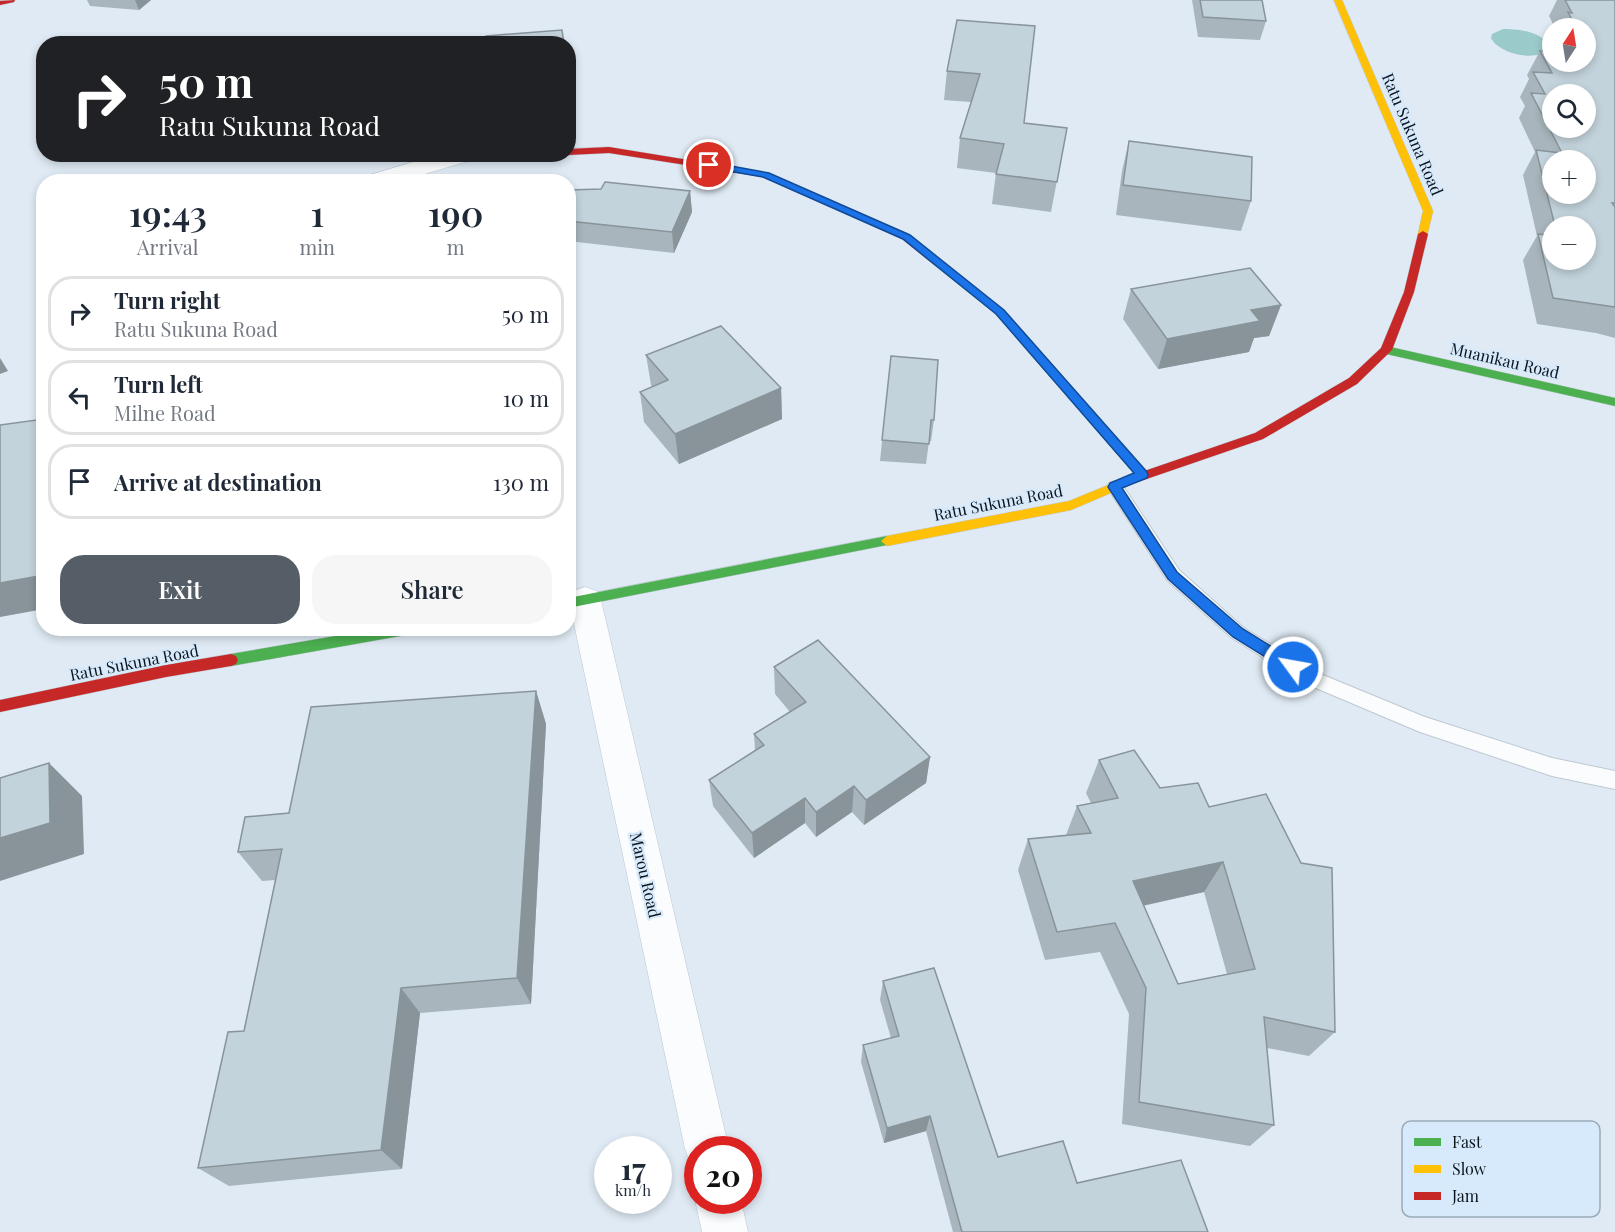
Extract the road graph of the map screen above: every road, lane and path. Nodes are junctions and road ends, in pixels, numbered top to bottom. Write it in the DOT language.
graph roads {
  1 [pos="10,0"];
  2 [pos="1338,0"];
  3 [pos="0,3"];
  4 [pos="576,152"];
  5 [pos="440,162"];
  6 [pos="399,174"];
  7 [pos="1386,350"];
  8 [pos="1615,402"];
  9 [pos="1142,475"];
  10 [pos="1115,487"];
  11 [pos="577,601"];
  12 [pos="370,636"];
  13 [pos="0,706"];
  14 [pos="1615,780"];
  15 [pos="704,1136"];
  16 [pos="721,1214"];
  17 [pos="725,1232"];
  1 -- 3 [label="main road"];
  2 -- 7 [label="main road, Ratu Sukuna Road"];
  4 -- 9 [label="main road"];
  5 -- 6 [label="street"];
  7 -- 8 [label="main road, Muanikau Road"];
  7 -- 9 [label="main road, Ratu Sukuna Road"];
  9 -- 10 [label="main road, Ratu Sukuna Road"];
  10 -- 11 [label="main road, Ratu Sukuna Road"];
  10 -- 14 [label="lane"];
  11 -- 15 [label="street, Marou Road"];
  12 -- 13 [label="main road, Ratu Sukuna Road"];
  16 -- 17 [label="street"];
}
